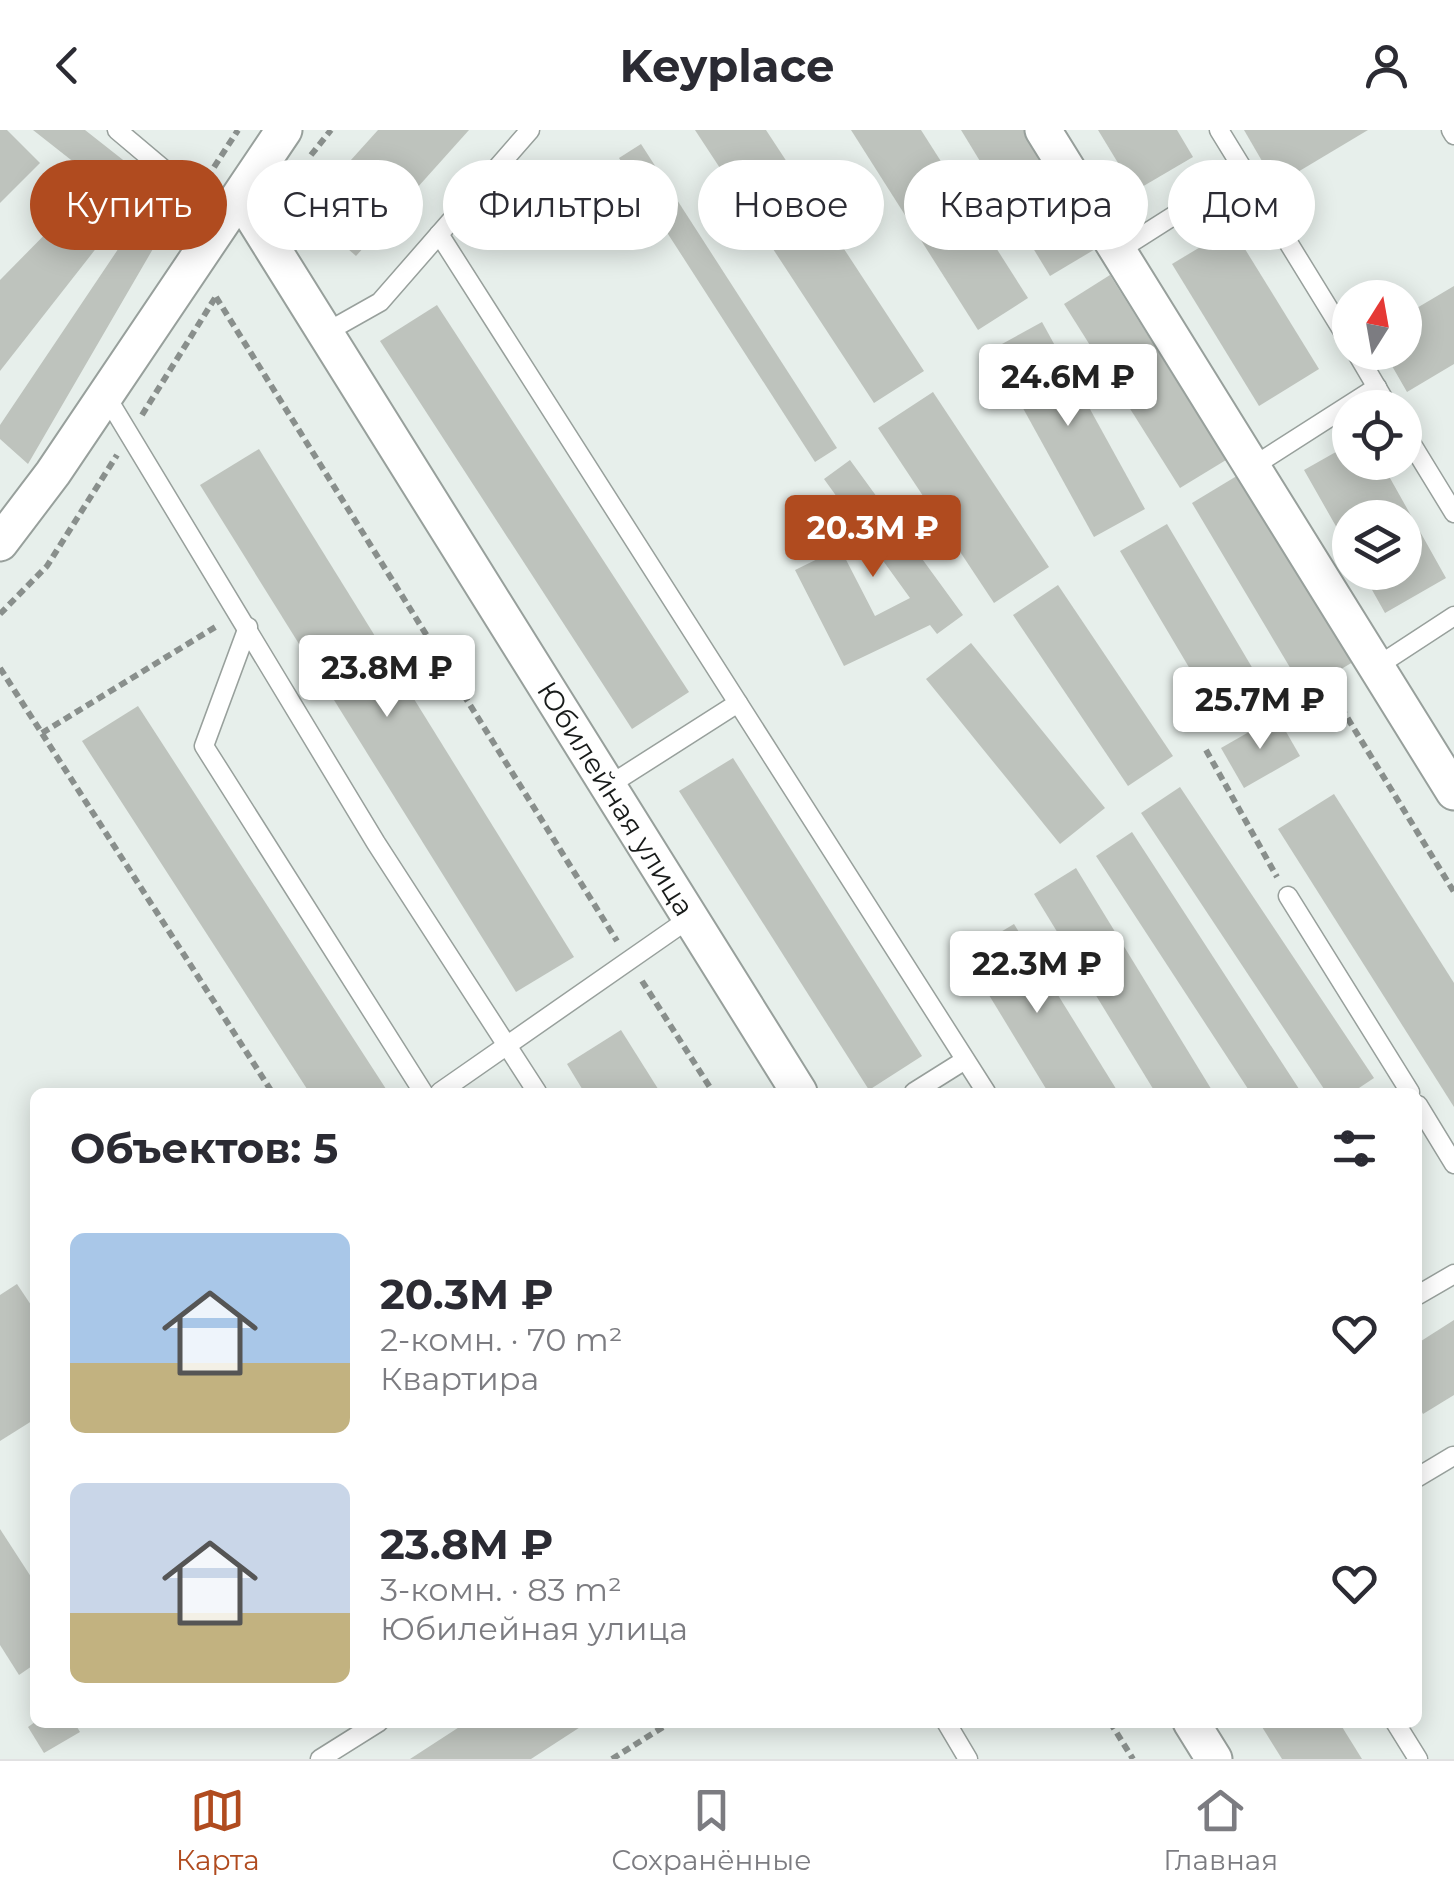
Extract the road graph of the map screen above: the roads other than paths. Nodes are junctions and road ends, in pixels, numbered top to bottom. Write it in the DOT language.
graph roads {
  1 [pos="116,130"];
  2 [pos="284,130"];
  3 [pos="530,130"];
  4 [pos="1043,130"];
  5 [pos="1219,130"];
  6 [pos="1237,160"];
  7 [pos="233,210"];
  8 [pos="1168,219"];
  9 [pos="439,234"];
  10 [pos="1293,250"];
  11 [pos="1118,251"];
  12 [pos="1332,314"];
  13 [pos="326,334"];
  14 [pos="1366,370"];
  15 [pos="1376,387"];
  16 [pos="1378,390"];
  17 [pos="106,396"];
  18 [pos="1422,461"];
  19 [pos="1252,466"];
  20 [pos="1454,513"];
  21 [pos="0,542"];
  22 [pos="1454,616"];
  23 [pos="244,620"];
  24 [pos="1376,667"];
  25 [pos="738,704"];
  26 [pos="608,786"];
  27 [pos="1454,792"];
  28 [pos="1288,896"];
  29 [pos="690,918"];
  30 [pos="507,1046"];
  31 [pos="965,1060"];
  32 [pos="419,1088"];
  33 [pos="446,1088"];
  34 [pos="534,1088"];
  35 [pos="796,1088"];
  36 [pos="920,1088"];
  37 [pos="983,1088"];
  38 [pos="1408,1088"];
  39 [pos="1422,1112"];
  40 [pos="1454,1164"];
  41 [pos="1454,1274"];
  42 [pos="1422,1294"];
  43 [pos="1453,1456"];
  44 [pos="1422,1475"];
  45 [pos="369,1728"];
  46 [pos="950,1728"];
  47 [pos="1195,1728"];
  48 [pos="1399,1728"];
  49 [pos="320,1759"];
  50 [pos="968,1759"];
  51 [pos="1214,1759"];
  52 [pos="1418,1759"];
  1 -- 7 [label="lane"];
  2 -- 7 [label="street"];
  3 -- 9 [label="lane"];
  4 -- 11 [label="street"];
  5 -- 6 [label="lane"];
  7 -- 13 [label="street, Юбилейная улица"];
  7 -- 17 [label="street"];
  8 -- 11 [label="lane"];
  9 -- 13 [label="lane"];
  9 -- 25 [label="lane"];
  10 -- 12 [label="lane"];
  11 -- 19 [label="street"];
  13 -- 26 [label="street, Юбилейная улица"];
  14 -- 15 [label="lane"];
  15 -- 16 [label="lane"];
  15 -- 19 [label="lane"];
  17 -- 21 [label="street"];
  17 -- 23 [label="lane"];
  18 -- 20 [label="lane"];
  19 -- 24 [label="street"];
  22 -- 24 [label="lane"];
  23 -- 30 [label="lane"];
  23 -- 32 [label="lane"];
  24 -- 27 [label="street"];
  25 -- 26 [label="lane"];
  25 -- 31 [label="lane"];
  26 -- 29 [label="street, Юбилейная улица"];
  28 -- 38 [label="lane"];
  29 -- 30 [label="lane"];
  29 -- 35 [label="street, Юбилейная улица"];
  30 -- 33 [label="lane"];
  30 -- 34 [label="lane"];
  31 -- 36 [label="lane"];
  31 -- 37 [label="lane"];
  39 -- 40 [label="lane"];
  41 -- 42 [label="lane"];
  43 -- 44 [label="lane"];
  45 -- 49 [label="lane"];
  46 -- 50 [label="lane"];
  47 -- 51 [label="street"];
  48 -- 52 [label="lane"];
}
